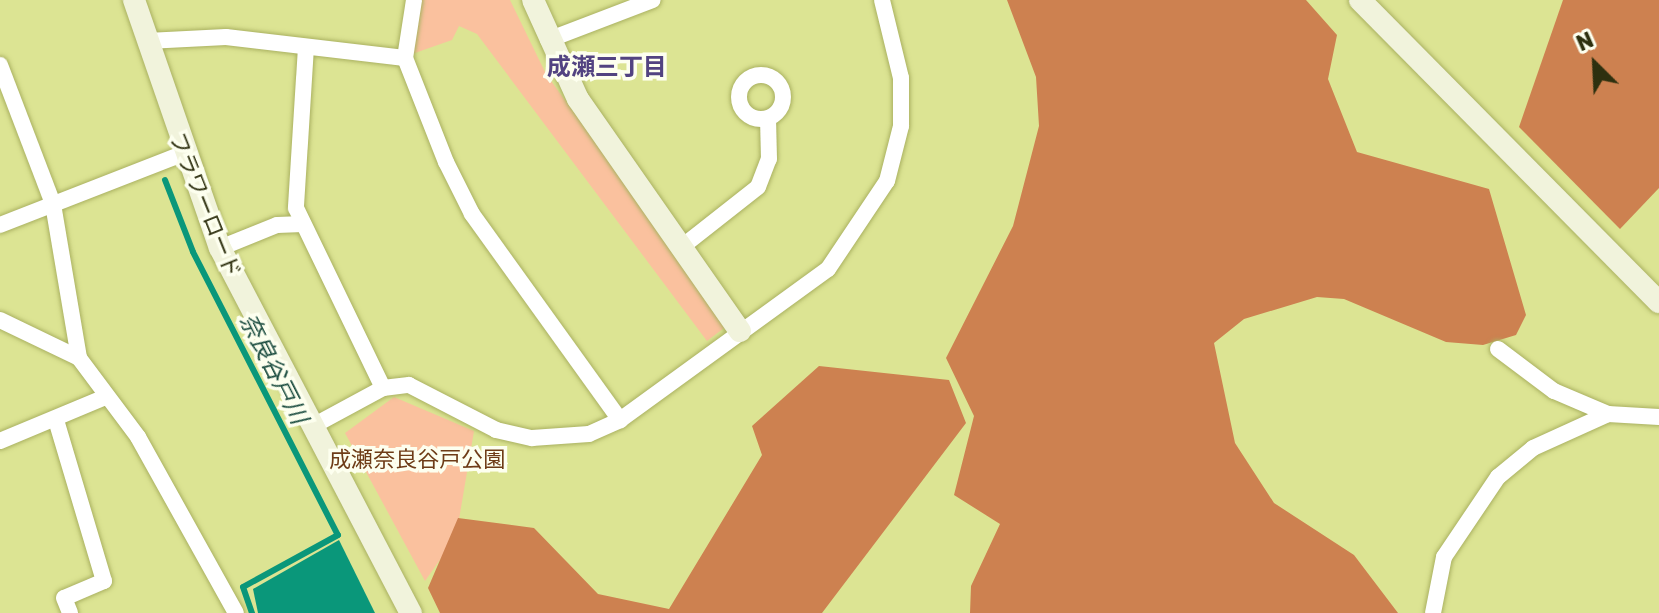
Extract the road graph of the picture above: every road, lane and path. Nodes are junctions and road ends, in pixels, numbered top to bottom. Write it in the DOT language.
graph roads {
  1 [pos="134,0"];
  2 [pos="414,0"];
  3 [pos="533,0"];
  4 [pos="653,0"];
  5 [pos="882,0"];
  6 [pos="1360,0"];
  7 [pos="548,40"];
  8 [pos="147,41"];
  9 [pos="306,47"];
  10 [pos="405,58"];
  11 [pos="0,65"];
  12 [pos="7,106"];
  13 [pos="768,119"];
  14 [pos="182,154"];
  15 [pos="53,204"];
  16 [pos="303,224"];
  17 [pos="0,225"];
  18 [pos="683,246"];
  19 [pos="220,248"];
  20 [pos="1659,302"];
  21 [pos="0,320"];
  22 [pos="740,331"];
  23 [pos="1498,349"];
  24 [pos="79,358"];
  25 [pos="383,388"];
  26 [pos="103,398"];
  27 [pos="1608,414"];
  28 [pos="1659,417"];
  29 [pos="56,420"];
  30 [pos="620,420"];
  31 [pos="311,427"];
  32 [pos="0,441"];
  33 [pos="70,613"];
  34 [pos="236,613"];
  35 [pos="411,613"];
  36 [pos="1433,613"];
  1 -- 8 [label="street, フラワーロード"];
  2 -- 10 [label="street"];
  3 -- 7 [label="street"];
  4 -- 7 [label="street"];
  5 -- 22 [label="street"];
  6 -- 20 [label="street"];
  7 -- 18 [label="street"];
  8 -- 9 [label="street"];
  8 -- 14 [label="street, フラワーロード"];
  9 -- 10 [label="street"];
  9 -- 16 [label="street"];
  10 -- 30 [label="street"];
  11 -- 12 [label="street"];
  12 -- 15 [label="street"];
  13 -- 18 [label="street"];
  14 -- 15 [label="street"];
  14 -- 19 [label="street, フラワーロード"];
  15 -- 17 [label="street"];
  15 -- 24 [label="street"];
  16 -- 19 [label="street"];
  16 -- 25 [label="street"];
  18 -- 22 [label="street"];
  19 -- 31 [label="street, フラワーロード"];
  21 -- 24 [label="street"];
  22 -- 30 [label="street"];
  23 -- 27 [label="street"];
  24 -- 26 [label="street"];
  25 -- 30 [label="street"];
  25 -- 31 [label="street"];
  26 -- 29 [label="street"];
  26 -- 34 [label="street"];
  27 -- 28 [label="street"];
  27 -- 36 [label="street"];
  29 -- 32 [label="street"];
  29 -- 33 [label="street"];
  31 -- 35 [label="street, フラワーロード"];
}
